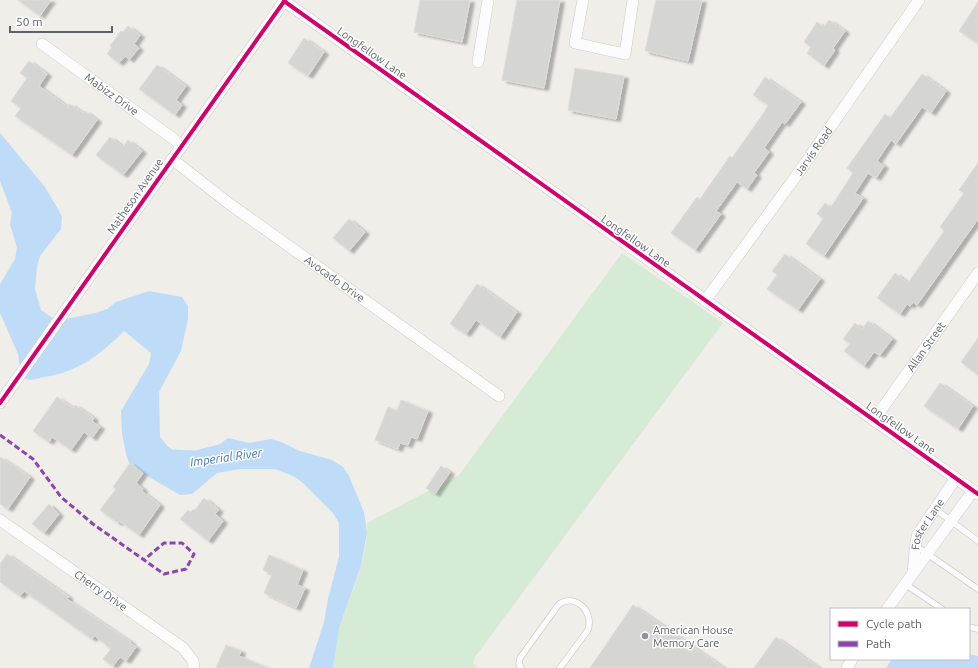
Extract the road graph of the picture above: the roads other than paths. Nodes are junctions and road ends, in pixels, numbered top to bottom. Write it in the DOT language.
graph roads {
  1 [pos="488,0"];
  2 [pos="583,0"];
  3 [pos="633,0"];
  4 [pos="919,0"];
  5 [pos="284,1"];
  6 [pos="42,44"];
  7 [pos="478,62"];
  8 [pos="182,145"];
  9 [pos="172,159"];
  10 [pos="978,273"];
  11 [pos="705,301"];
  12 [pos="499,396"];
  13 [pos="0,403"];
  14 [pos="874,420"];
  15 [pos="956,478"];
  16 [pos="976,493"];
  17 [pos="935,508"];
  18 [pos="0,520"];
  19 [pos="952,521"];
  20 [pos="978,540"];
  21 [pos="916,546"];
  22 [pos="928,554"];
  23 [pos="912,575"];
  24 [pos="906,584"];
  25 [pos="978,589"];
  26 [pos="888,608"];
  27 [pos="941,608"];
  28 [pos="194,668"];
  29 [pos="521,668"];
  30 [pos="560,668"];
  1 -- 7 [label="street"];
  2 -- 3 [label="street"];
  4 -- 11 [label="street, Jarvis Road"];
  5 -- 8 [label="street, Matheson Avenue"];
  5 -- 11 [label="street, Longfellow Lane"];
  6 -- 8 [label="street, Mabizz Drive"];
  8 -- 9 [label="street, Matheson Avenue"];
  9 -- 12 [label="street, Avocado Drive"];
  9 -- 13 [label="street, Matheson Avenue"];
  10 -- 14 [label="street, Allan Street"];
  11 -- 14 [label="street, Longfellow Lane"];
  14 -- 15 [label="street, Longfellow Lane"];
  15 -- 16 [label="street, Longfellow Lane"];
  15 -- 17 [label="street, Foster Lane"];
  16 -- 19 [label="street, Foster Lane"];
  17 -- 19 [label="lane"];
  17 -- 21 [label="street, Foster Lane"];
  18 -- 28 [label="street, Cherry Drive"];
  19 -- 20 [label="lane"];
  19 -- 22 [label="street, Foster Lane"];
  21 -- 22 [label="lane"];
  21 -- 23 [label="street, Foster Lane"];
  22 -- 23 [label="street, Foster Lane"];
  22 -- 25 [label="lane"];
  23 -- 24 [label="street, Foster Lane"];
  24 -- 26 [label="street, Foster Lane"];
  24 -- 27 [label="lane"];
  29 -- 30 [label="lane"];
}
